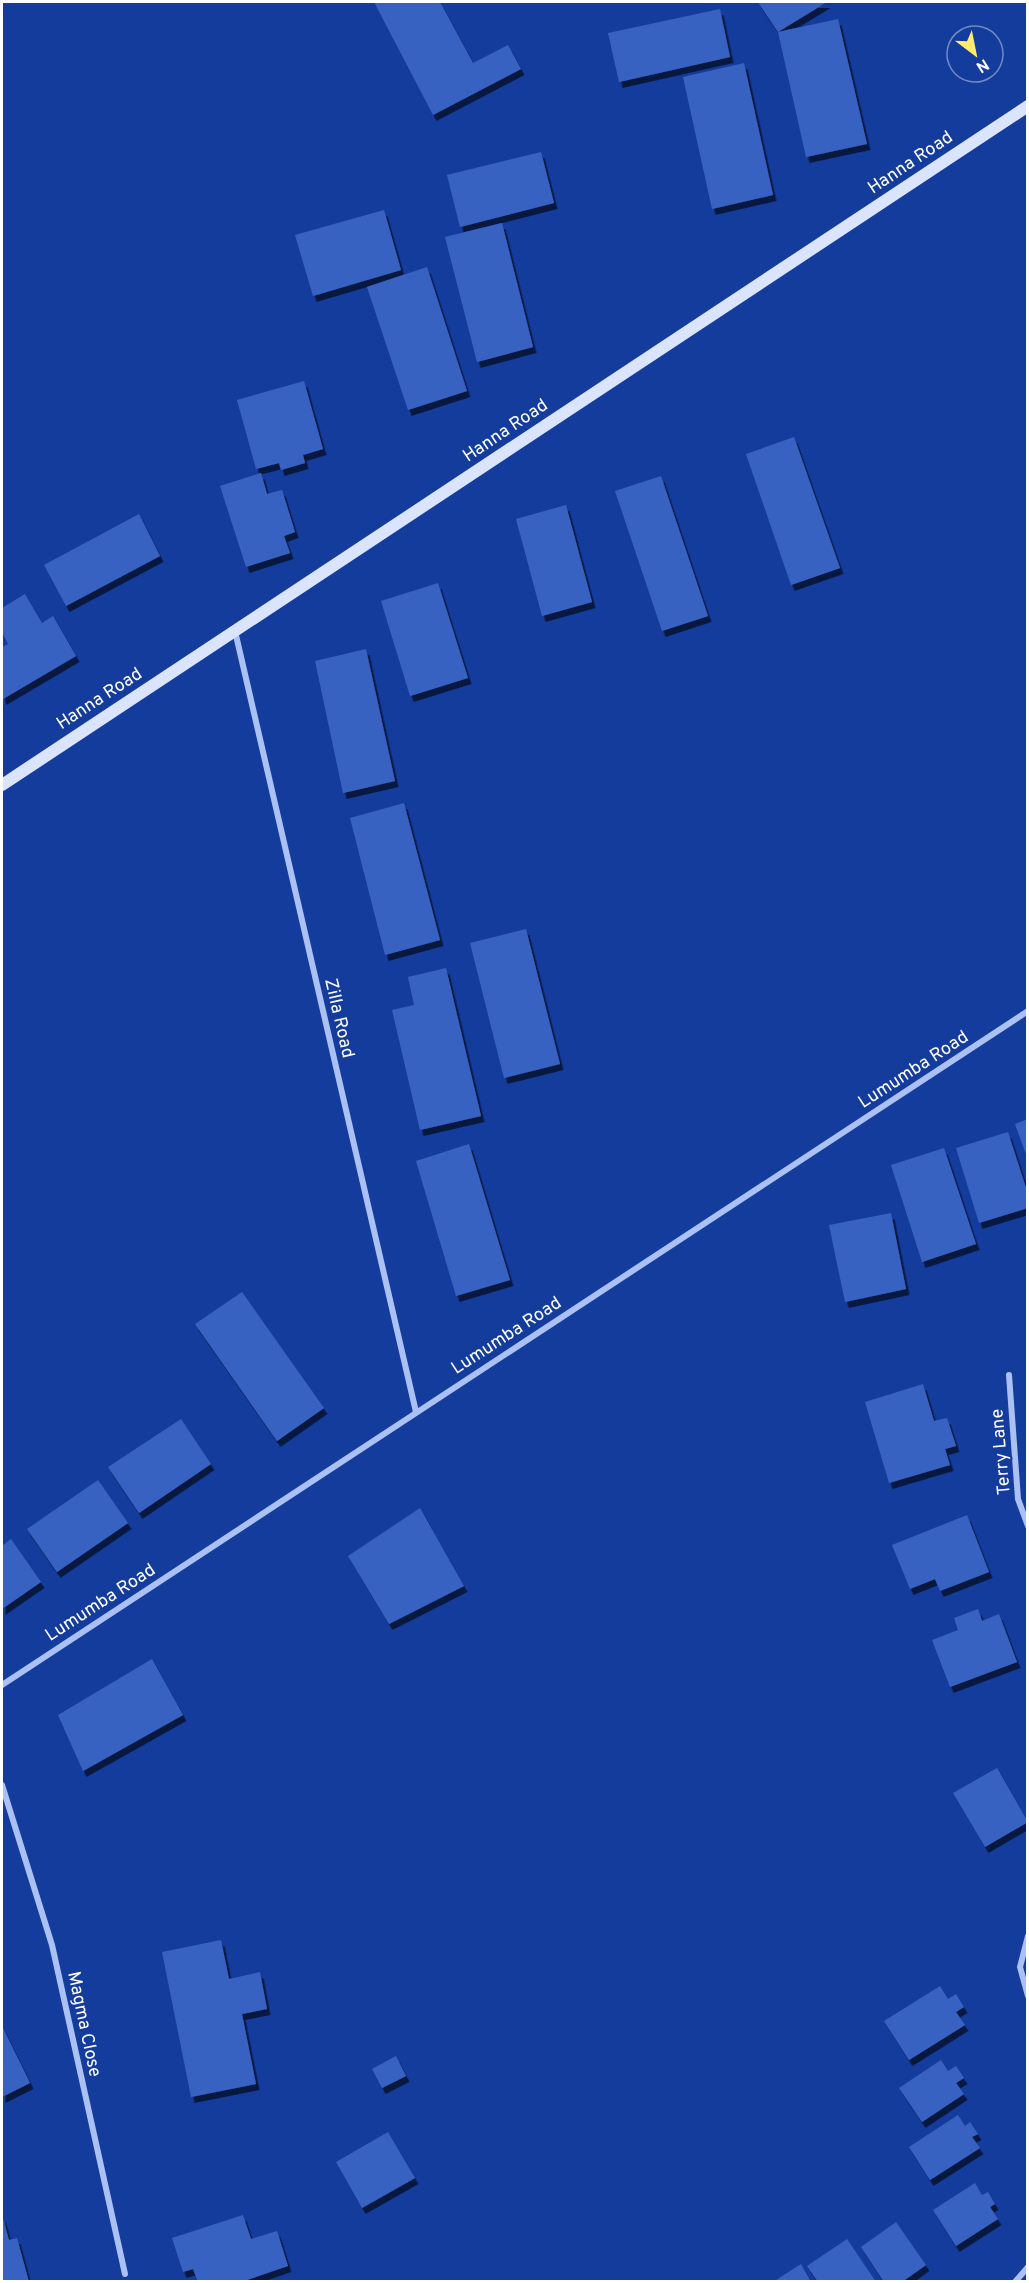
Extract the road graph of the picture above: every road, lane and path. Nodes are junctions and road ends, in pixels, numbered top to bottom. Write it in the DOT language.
graph roads {
  1 [pos="1028,106"];
  2 [pos="235,631"];
  3 [pos="2,784"];
  4 [pos="1028,1011"];
  5 [pos="1009,1375"];
  6 [pos="416,1412"];
  7 [pos="1028,1526"];
  8 [pos="2,1685"];
  9 [pos="2,1785"];
  10 [pos="1028,1936"];
  11 [pos="1028,1996"];
  12 [pos="1028,2267"];
  13 [pos="124,2274"];
  14 [pos="1015,2282"];
  1 -- 2 [label="street, Hanna Road"];
  2 -- 3 [label="street, Hanna Road"];
  2 -- 6 [label="street, Zilla Road"];
  4 -- 6 [label="street, Lumumba Road"];
  5 -- 7 [label="street, Terry Lane"];
  6 -- 8 [label="street, Lumumba Road"];
  9 -- 13 [label="street, Magma Close"];
  10 -- 11 [label="street"];
  12 -- 14 [label="street"];
}
